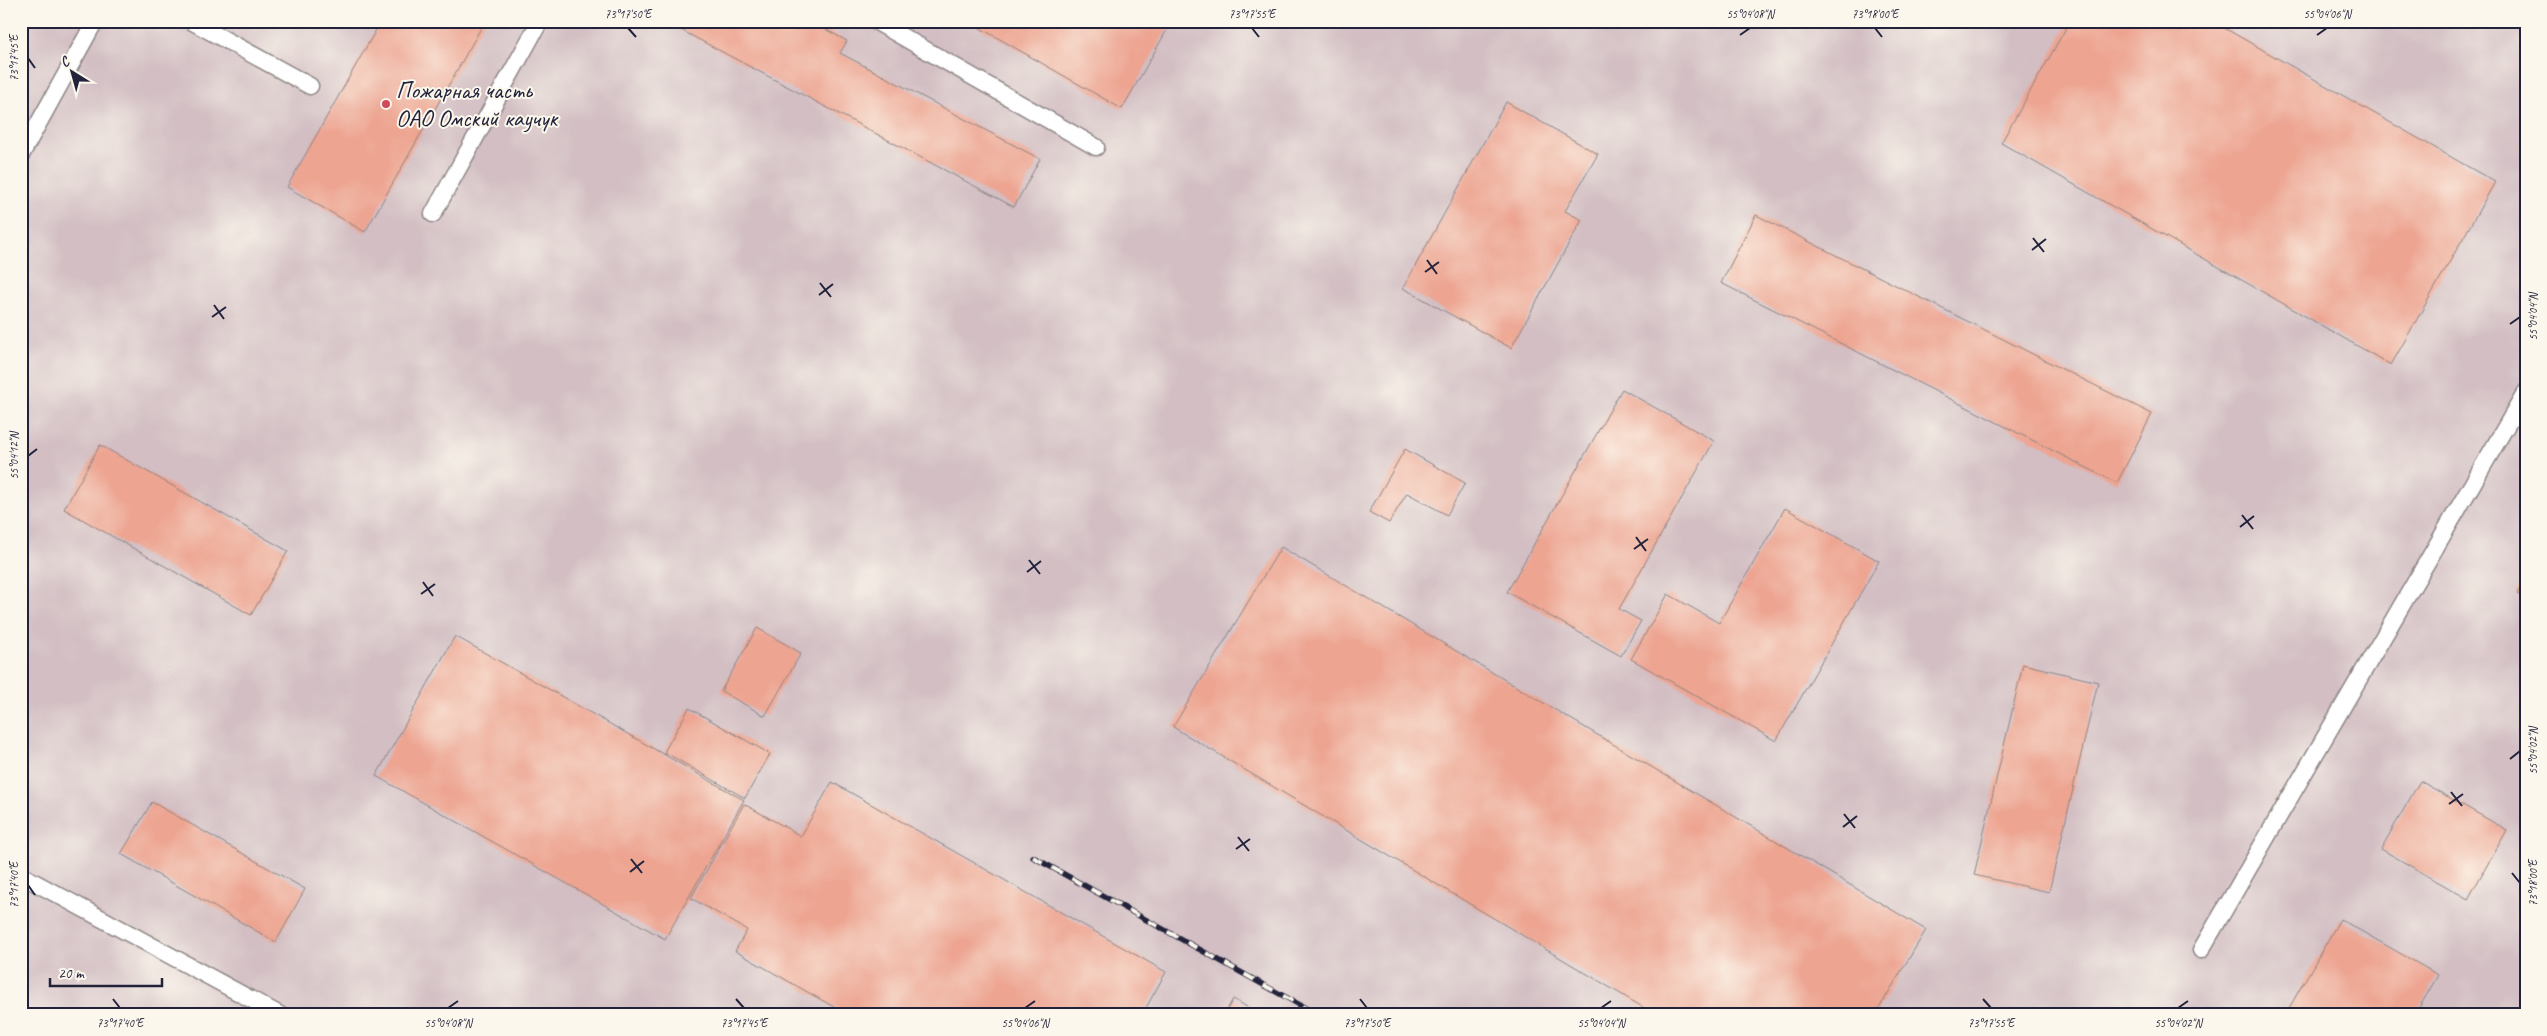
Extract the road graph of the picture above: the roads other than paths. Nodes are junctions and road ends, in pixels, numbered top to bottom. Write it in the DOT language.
graph roads {
  1 [pos="95,21"];
  2 [pos="191,21"];
  3 [pos="540,21"];
  4 [pos="875,21"];
  5 [pos="310,86"];
  6 [pos="1096,147"];
  7 [pos="21,155"];
  8 [pos="432,214"];
  9 [pos="2526,392"];
  10 [pos="21,875"];
  11 [pos="2200,950"];
  12 [pos="280,1015"];
  1 -- 7 [label="lane"];
  2 -- 5 [label="lane"];
  3 -- 8 [label="lane"];
  4 -- 6 [label="lane"];
  9 -- 11 [label="lane"];
  10 -- 12 [label="lane"];
}
